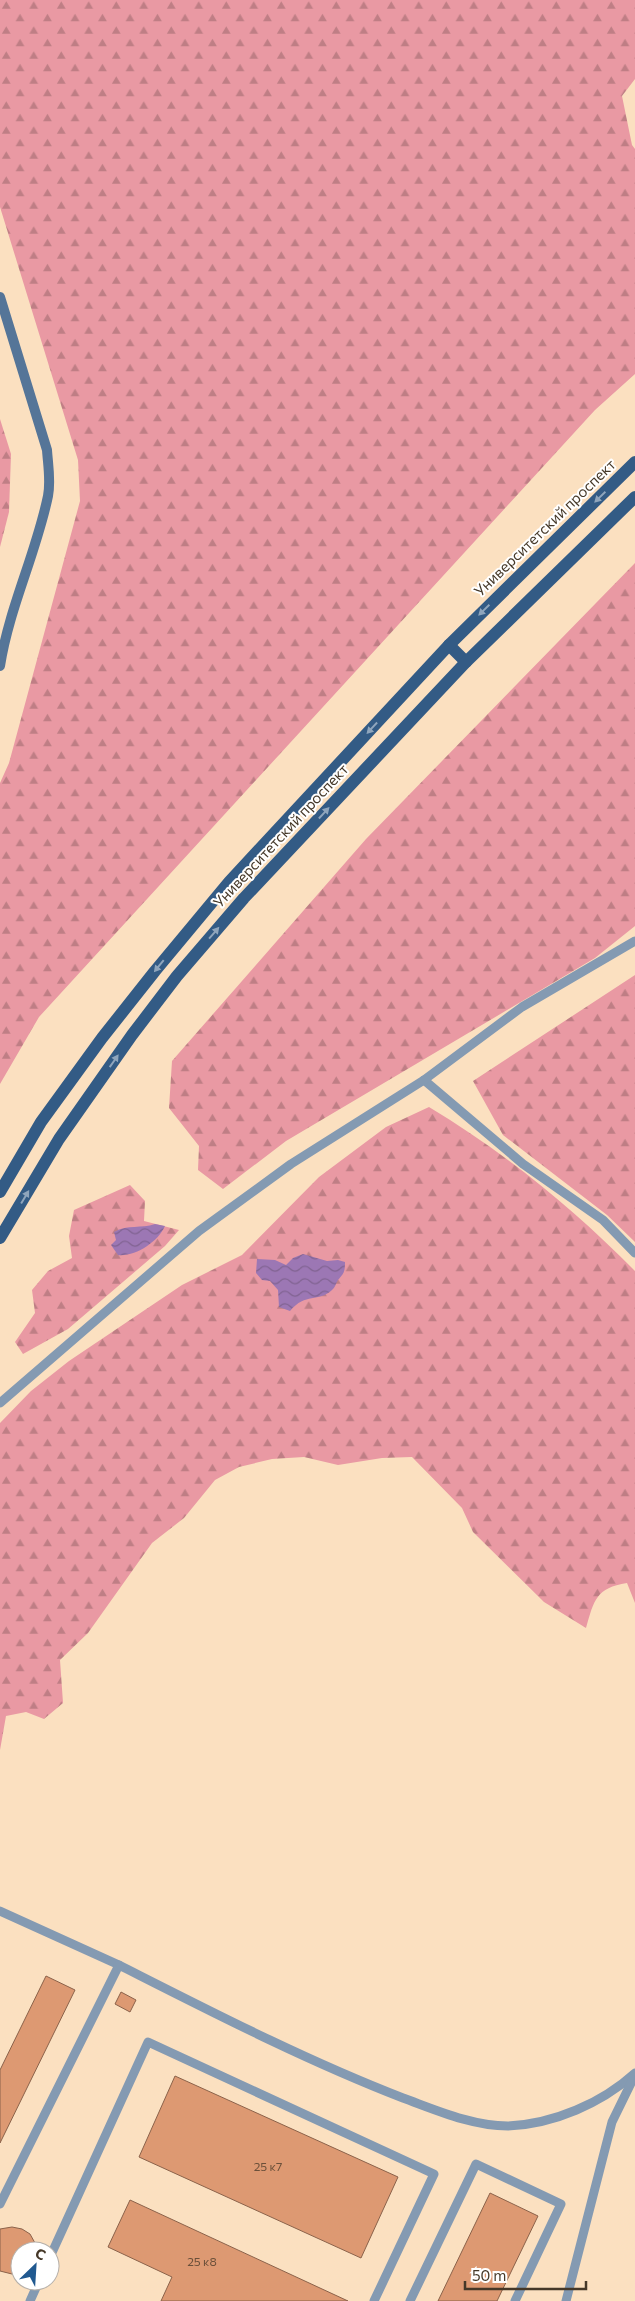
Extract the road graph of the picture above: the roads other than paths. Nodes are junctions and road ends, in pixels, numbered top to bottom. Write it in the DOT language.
graph roads {
  1 [pos="0,297"];
  2 [pos="635,462"];
  3 [pos="635,496"];
  4 [pos="449,645"];
  5 [pos="466,662"];
  6 [pos="0,666"];
  7 [pos="635,941"];
  8 [pos="424,1080"];
  9 [pos="0,1192"];
  10 [pos="0,1238"];
  11 [pos="635,1252"];
  12 [pos="0,1403"];
  13 [pos="0,1911"];
  14 [pos="118,1965"];
  15 [pos="635,2075"];
  16 [pos="0,2204"];
  17 [pos="57,2241"];
  18 [pos="374,2301"];
  19 [pos="410,2301"];
  20 [pos="515,2301"];
  21 [pos="566,2301"];
  1 -- 6 [label="main road"];
  2 -- 4 [label="main road, Университетский проспект, one-way"];
  3 -- 5 [label="main road, Университетский проспект"];
  4 -- 5 [label="main road"];
  4 -- 9 [label="main road, Университетский проспект, one-way"];
  10 -- 5 [label="main road, Университетский проспект, one-way"];
  7 -- 8 [label="lane"];
  8 -- 11 [label="lane"];
  8 -- 12 [label="lane"];
  13 -- 14 [label="lane"];
  14 -- 15 [label="lane"];
  14 -- 16 [label="lane"];
  15 -- 21 [label="lane"];
  17 -- 18 [label="lane"];
  19 -- 20 [label="lane"];
}
